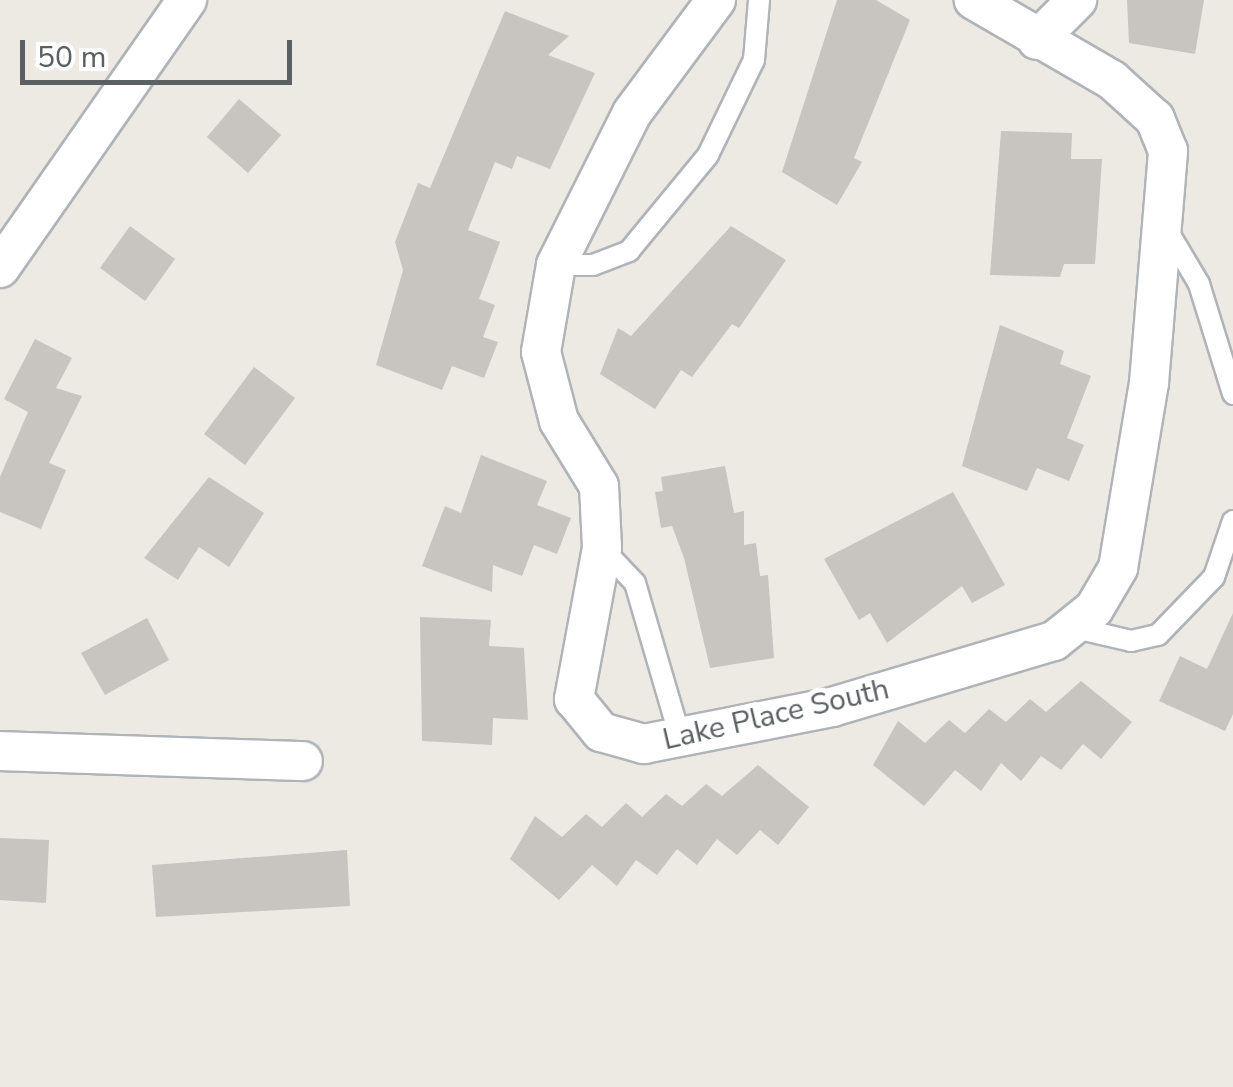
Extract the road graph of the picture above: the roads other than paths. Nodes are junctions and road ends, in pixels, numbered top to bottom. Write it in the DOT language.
graph roads {
  1 [pos="187,0"];
  2 [pos="716,0"];
  3 [pos="759,0"];
  4 [pos="974,0"];
  5 [pos="1077,0"];
  6 [pos="1038,40"];
  7 [pos="1162,224"];
  8 [pos="556,265"];
  9 [pos="0,268"];
  10 [pos="1233,394"];
  11 [pos="1233,521"];
  12 [pos="602,548"];
  13 [pos="1071,628"];
  14 [pos="680,737"];
  15 [pos="0,751"];
  16 [pos="304,761"];
  1 -- 9 [label="street"];
  2 -- 8 [label="street, Lake Place South"];
  3 -- 8 [label="lane"];
  4 -- 6 [label="street, Lake Place South"];
  5 -- 6 [label="street"];
  6 -- 7 [label="street, Lake Place South"];
  7 -- 10 [label="lane"];
  7 -- 13 [label="street, Lake Place South"];
  8 -- 12 [label="street, Lake Place South"];
  11 -- 13 [label="lane"];
  12 -- 14 [label="lane"];
  12 -- 14 [label="street, Lake Place South"];
  13 -- 14 [label="street, Lake Place South"];
  15 -- 16 [label="street"];
}
